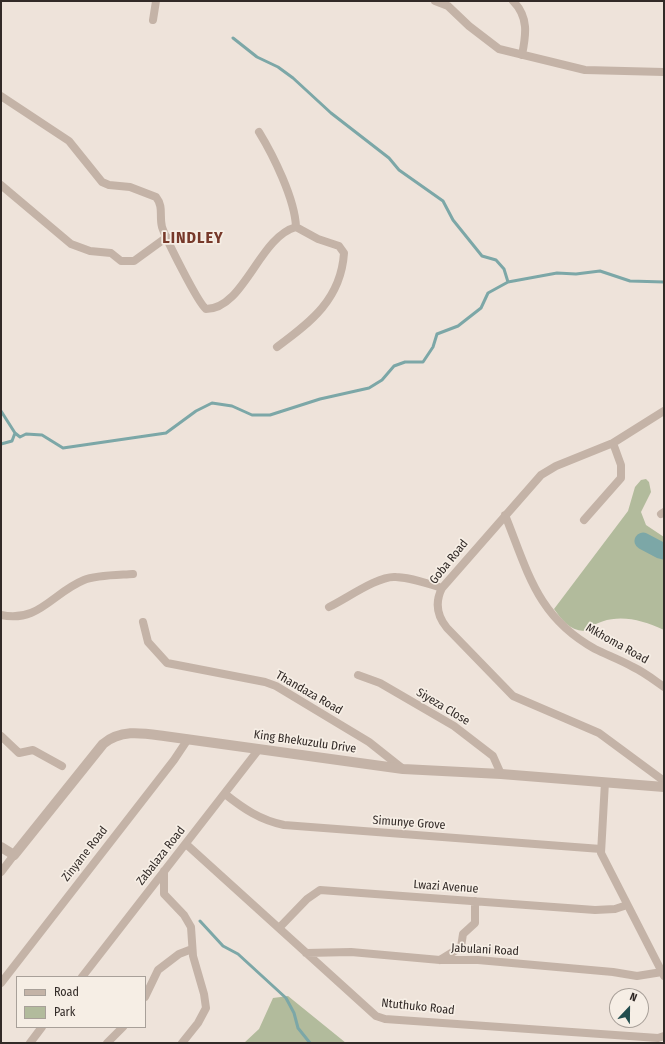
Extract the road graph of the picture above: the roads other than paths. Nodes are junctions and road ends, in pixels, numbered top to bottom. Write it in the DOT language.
graph roads {
  1 [pos="156,1"];
  2 [pos="436,1"];
  3 [pos="514,1"];
  4 [pos="153,20"];
  5 [pos="522,56"];
  6 [pos="664,72"];
  7 [pos="1,96"];
  8 [pos="259,132"];
  9 [pos="1,185"];
  10 [pos="296,226"];
  11 [pos="167,237"];
  12 [pos="277,347"];
  13 [pos="664,411"];
  14 [pos="613,443"];
  15 [pos="506,515"];
  16 [pos="584,520"];
  17 [pos="133,574"];
  18 [pos="442,588"];
  19 [pos="329,607"];
  20 [pos="1,615"];
  21 [pos="143,622"];
  22 [pos="358,675"];
  23 [pos="664,686"];
  24 [pos="1,736"];
  25 [pos="188,739"];
  26 [pos="259,749"];
  27 [pos="62,766"];
  28 [pos="404,769"];
  29 [pos="501,774"];
  30 [pos="664,780"];
  31 [pos="605,782"];
  32 [pos="664,787"];
  33 [pos="225,794"];
  34 [pos="186,844"];
  35 [pos="1,847"];
  36 [pos="601,850"];
  37 [pos="14,855"];
  38 [pos="164,871"];
  39 [pos="1,872"];
  40 [pos="475,901"];
  41 [pos="627,906"];
  42 [pos="279,928"];
  43 [pos="192,949"];
  44 [pos="306,953"];
  45 [pos="440,960"];
  46 [pos="663,974"];
  47 [pos="83,976"];
  48 [pos="1,983"];
  49 [pos="146,994"];
  50 [pos="41,1028"];
  51 [pos="122,1028"];
  52 [pos="664,1036"];
  53 [pos="30,1043"];
  54 [pos="107,1043"];
  55 [pos="182,1043"];
  1 -- 4 [label="street"];
  2 -- 5 [label="street"];
  3 -- 5 [label="street"];
  5 -- 6 [label="street"];
  7 -- 11 [label="street"];
  8 -- 10 [label="street"];
  9 -- 11 [label="street"];
  10 -- 11 [label="street"];
  10 -- 12 [label="street"];
  13 -- 14 [label="street, Goba Road"];
  14 -- 15 [label="street, Goba Road"];
  14 -- 16 [label="street"];
  15 -- 18 [label="street, Goba Road"];
  15 -- 23 [label="street, Mkhoma Road"];
  17 -- 20 [label="street"];
  18 -- 19 [label="street"];
  18 -- 30 [label="street, Goba Road"];
  21 -- 28 [label="street, Thandaza Road"];
  22 -- 29 [label="street, Siyeza Close"];
  24 -- 27 [label="street"];
  25 -- 26 [label="street, King Bhekuzulu Drive"];
  25 -- 37 [label="street, King Bhekuzulu Drive"];
  25 -- 48 [label="street, Zinyane Road"];
  26 -- 28 [label="street, King Bhekuzulu Drive"];
  26 -- 33 [label="street, Zabalaza Road"];
  28 -- 29 [label="street, King Bhekuzulu Drive"];
  29 -- 31 [label="street, King Bhekuzulu Drive"];
  31 -- 32 [label="street, King Bhekuzulu Drive"];
  31 -- 36 [label="street"];
  33 -- 34 [label="street, Zabalaza Road"];
  33 -- 36 [label="street, Simunye Grove"];
  34 -- 38 [label="street, Zabalaza Road"];
  34 -- 42 [label="street, Ntuthuko Road"];
  35 -- 37 [label="street"];
  36 -- 41 [label="street"];
  37 -- 39 [label="street"];
  38 -- 43 [label="street"];
  38 -- 47 [label="street, Zabalaza Road"];
  40 -- 41 [label="street, Lwazi Avenue"];
  40 -- 42 [label="street, Lwazi Avenue"];
  40 -- 45 [label="street"];
  41 -- 46 [label="street"];
  42 -- 44 [label="street, Ntuthuko Road"];
  43 -- 49 [label="street"];
  43 -- 55 [label="street"];
  44 -- 45 [label="street, Jabulani Road"];
  44 -- 52 [label="street, Ntuthuko Road"];
  45 -- 46 [label="street, Jabulani Road"];
  50 -- 53 [label="street"];
  51 -- 54 [label="street"];
}
